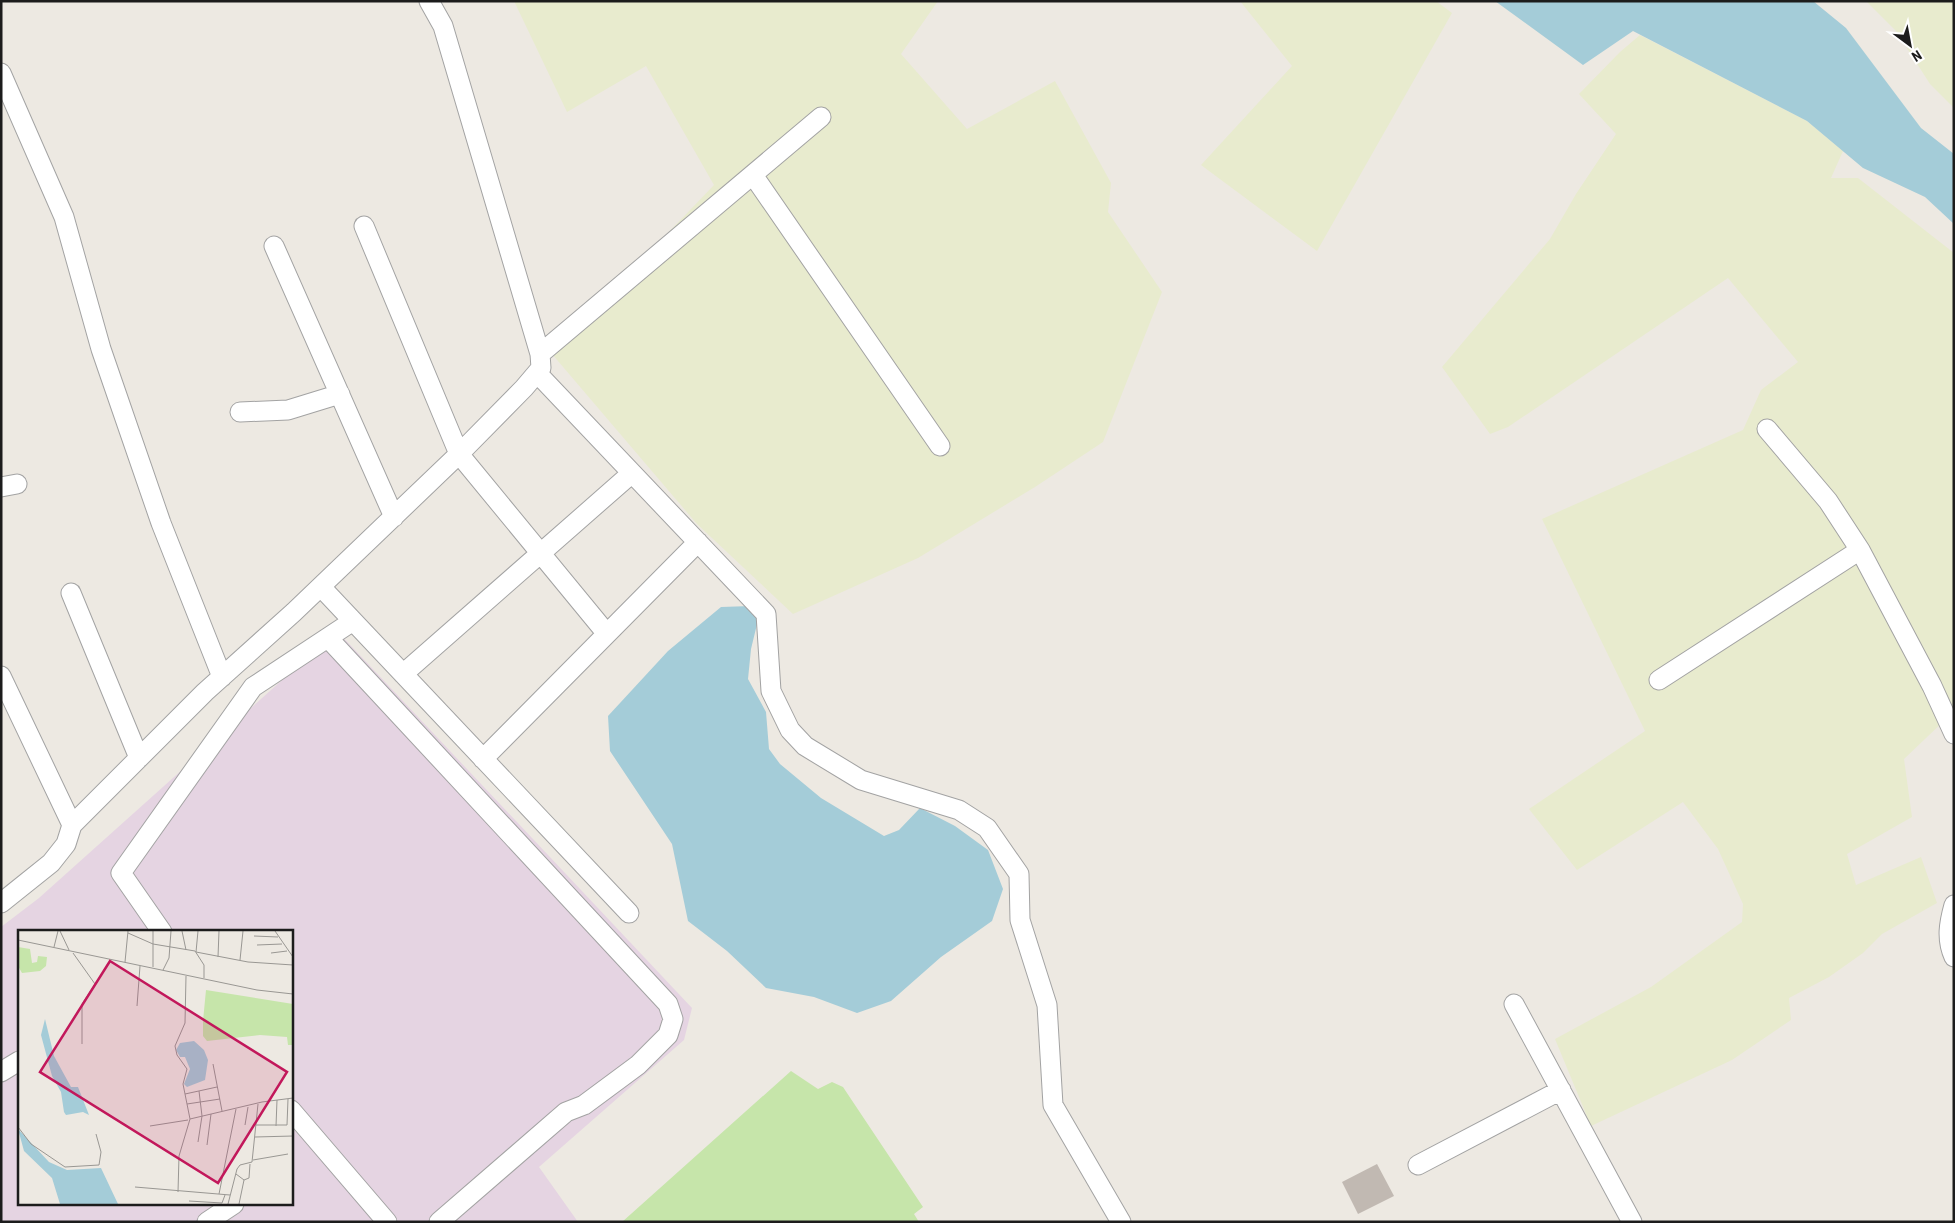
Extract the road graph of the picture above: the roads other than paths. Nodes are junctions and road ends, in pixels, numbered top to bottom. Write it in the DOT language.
graph roads {
  1 [pos="430,1"];
  2 [pos="1,73"];
  3 [pos="821,117"];
  4 [pos="752,175"];
  5 [pos="364,226"];
  6 [pos="274,246"];
  7 [pos="540,354"];
  8 [pos="537,373"];
  9 [pos="340,394"];
  10 [pos="240,412"];
  11 [pos="1767,429"];
  12 [pos="940,446"];
  13 [pos="459,454"];
  14 [pos="632,473"];
  15 [pos="394,517"];
  16 [pos="698,542"];
  17 [pos="1860,550"];
  18 [pos="540,553"];
  19 [pos="321,587"];
  20 [pos="71,593"];
  21 [pos="353,621"];
  22 [pos="607,634"];
  23 [pos="328,638"];
  24 [pos="403,674"];
  25 [pos="1,676"];
  26 [pos="222,677"];
  27 [pos="1659,680"];
  28 [pos="1954,734"];
  29 [pos="139,758"];
  30 [pos="483,759"];
  31 [pos="72,825"];
  32 [pos="1,903"];
  33 [pos="1954,905"];
  34 [pos="629,913"];
  35 [pos="161,930"];
  36 [pos="1954,957"];
  37 [pos="1514,1004"];
  38 [pos="18,1062"];
  39 [pos="1,1072"];
  40 [pos="1561,1090"];
  41 [pos="292,1111"];
  42 [pos="1418,1165"];
  43 [pos="231,1206"];
  44 [pos="207,1222"];
  45 [pos="387,1222"];
  46 [pos="439,1222"];
  47 [pos="1121,1222"];
  48 [pos="1632,1222"];
  1 -- 7 [label="street"];
  2 -- 26 [label="street"];
  3 -- 4 [label="street"];
  4 -- 7 [label="street"];
  4 -- 12 [label="street"];
  5 -- 13 [label="street"];
  6 -- 9 [label="street"];
  7 -- 8 [label="street"];
  8 -- 13 [label="street"];
  8 -- 14 [label="street"];
  9 -- 10 [label="street"];
  9 -- 15 [label="street"];
  11 -- 17 [label="street"];
  13 -- 15 [label="street"];
  13 -- 18 [label="street"];
  14 -- 16 [label="street"];
  14 -- 18 [label="street"];
  15 -- 19 [label="street"];
  16 -- 22 [label="street"];
  16 -- 47 [label="street"];
  17 -- 27 [label="street"];
  17 -- 28 [label="street"];
  18 -- 22 [label="street"];
  18 -- 24 [label="street"];
  19 -- 21 [label="street"];
  19 -- 26 [label="street"];
  20 -- 29 [label="street"];
  21 -- 23 [label="street"];
  21 -- 24 [label="street"];
  22 -- 30 [label="street"];
  23 -- 35 [label="street"];
  23 -- 46 [label="street"];
  24 -- 30 [label="street"];
  25 -- 31 [label="street"];
  26 -- 29 [label="street"];
  29 -- 31 [label="street"];
  30 -- 34 [label="street"];
  31 -- 32 [label="street"];
  33 -- 36 [label="street"];
  37 -- 40 [label="street"];
  38 -- 39 [label="street"];
  40 -- 42 [label="street"];
  40 -- 48 [label="street"];
  41 -- 45 [label="street"];
  43 -- 44 [label="street"];
}
